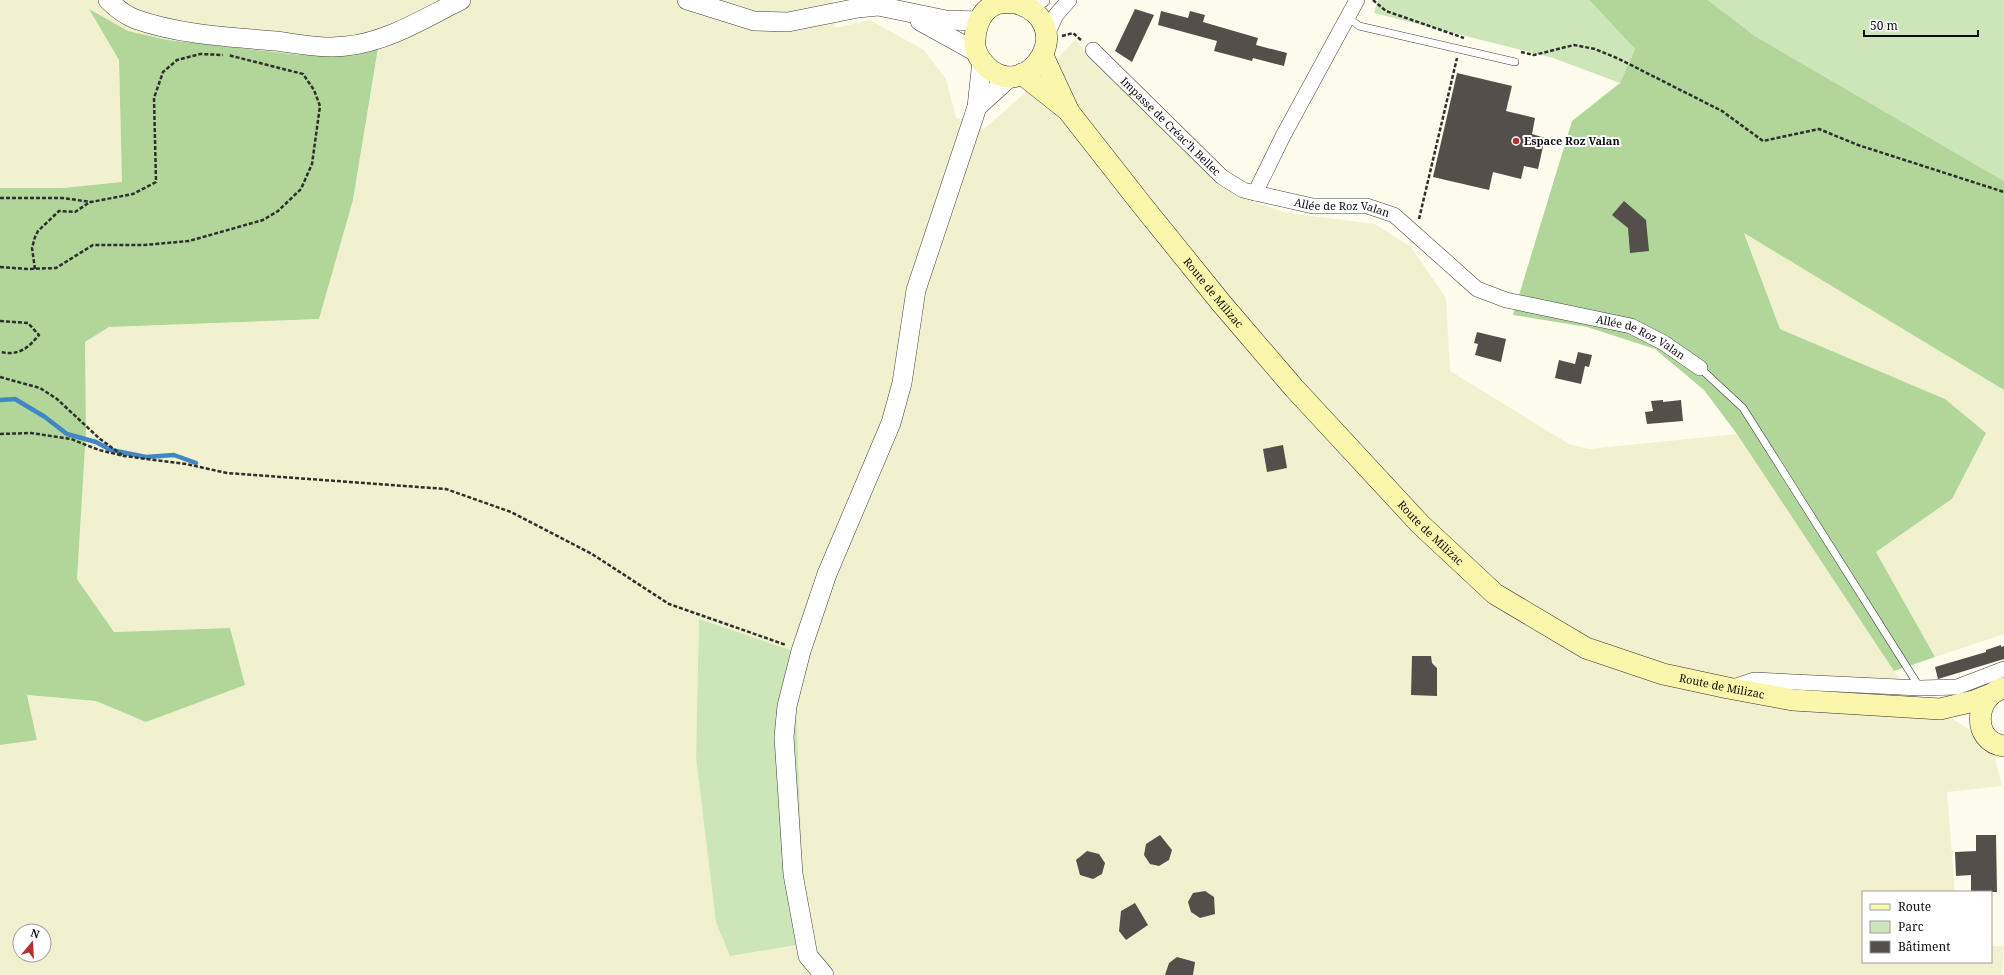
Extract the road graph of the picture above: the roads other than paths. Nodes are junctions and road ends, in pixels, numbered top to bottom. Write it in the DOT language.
graph roads {
  1 [pos="108,0"];
  2 [pos="461,0"];
  3 [pos="686,0"];
  4 [pos="1069,0"];
  5 [pos="1357,0"];
  6 [pos="1024,2"];
  7 [pos="902,11"];
  8 [pos="981,12"];
  9 [pos="1348,17"];
  10 [pos="1046,44"];
  11 [pos="1094,50"];
  12 [pos="979,57"];
  13 [pos="1515,62"];
  14 [pos="1017,75"];
  15 [pos="978,107"];
  16 [pos="1069,112"];
  17 [pos="1255,193"];
  18 [pos="1700,368"];
  19 [pos="2004,669"];
  20 [pos="1728,688"];
  21 [pos="1920,688"];
  22 [pos="1996,692"];
  23 [pos="1940,709"];
  24 [pos="1982,730"];
  25 [pos="2003,749"];
  26 [pos="824,975"];
  1 -- 2 [label="street"];
  3 -- 7 [label="street"];
  4 -- 10 [label="street"];
  5 -- 9 [label="street"];
  6 -- 8 [label="main road"];
  6 -- 10 [label="main road"];
  7 -- 8 [label="street"];
  7 -- 12 [label="street"];
  8 -- 12 [label="main road"];
  9 -- 13 [label="lane"];
  9 -- 17 [label="street"];
  10 -- 14 [label="main road"];
  10 -- 16 [label="main road, Route de Milizac"];
  11 -- 17 [label="street, Impasse de Créac’h Bellec"];
  12 -- 14 [label="main road"];
  12 -- 15 [label="street"];
  14 -- 15 [label="street"];
  14 -- 16 [label="main road, Route de Milizac"];
  15 -- 26 [label="street"];
  16 -- 20 [label="main road, Route de Milizac"];
  17 -- 18 [label="street, Allée de Roz Valan"];
  18 -- 21 [label="lane"];
  19 -- 21 [label="street"];
  20 -- 21 [label="street"];
  20 -- 23 [label="main road, Route de Milizac"];
  22 -- 23 [label="main road, Route de Milizac"];
  22 -- 24 [label="main road"];
  23 -- 24 [label="main road, Route de Milizac"];
  24 -- 25 [label="main road, Route de Milizac"];
}
